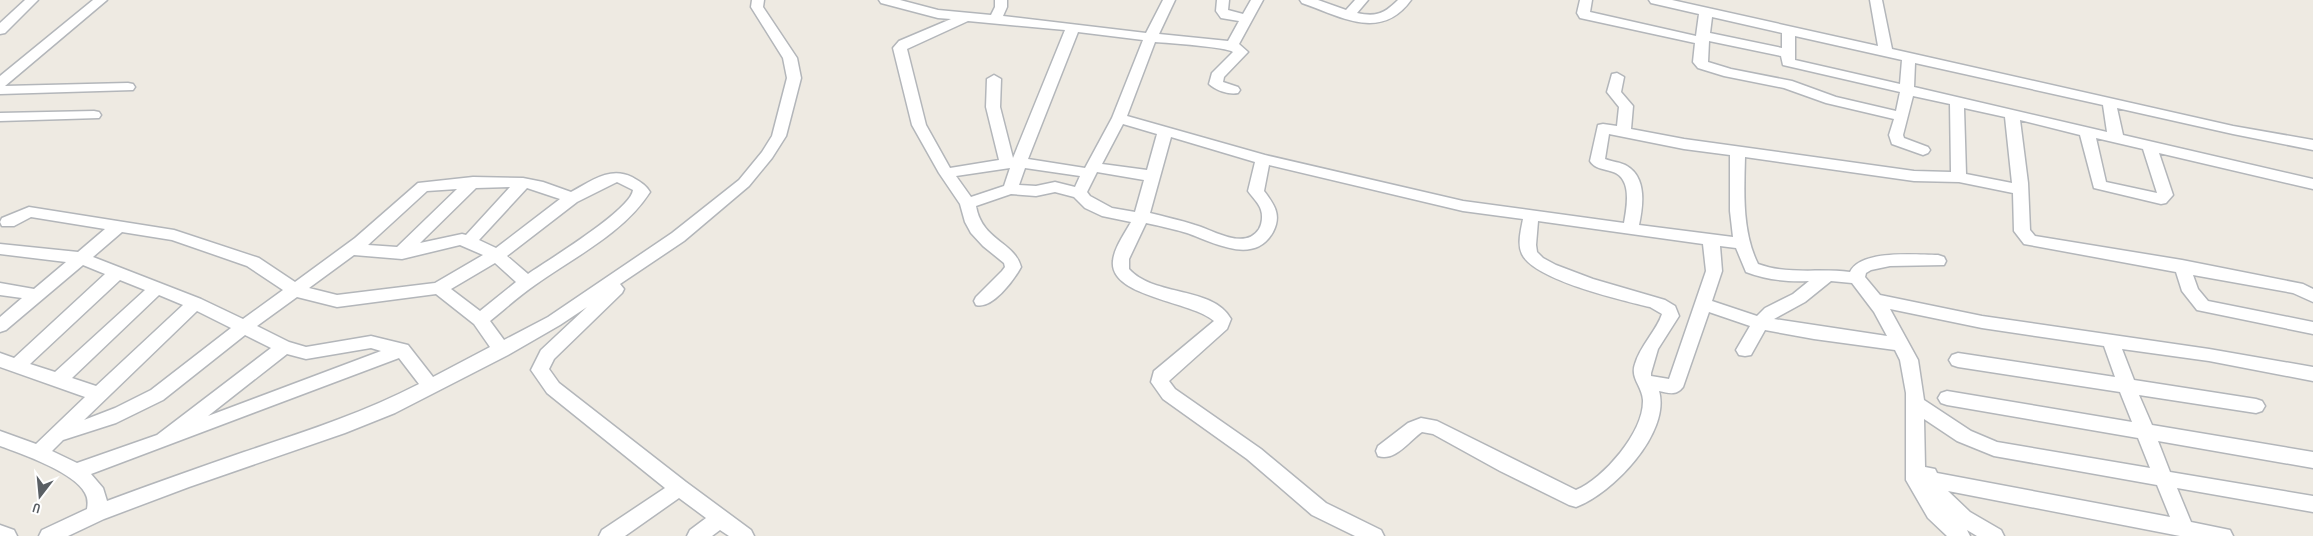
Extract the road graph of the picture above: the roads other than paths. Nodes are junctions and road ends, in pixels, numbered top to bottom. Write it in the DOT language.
graph roads {
  1 [pos="32,0"];
  2 [pos="101,0"];
  3 [pos="758,0"];
  4 [pos="885,0"];
  5 [pos="1001,0"];
  6 [pos="1169,0"];
  7 [pos="1223,0"];
  8 [pos="1257,0"];
  9 [pos="1306,0"];
  10 [pos="1362,0"];
  11 [pos="1405,0"];
  12 [pos="1586,0"];
  13 [pos="1655,0"];
  14 [pos="1876,0"];
  15 [pos="1706,12"];
  16 [pos="1349,15"];
  17 [pos="966,17"];
  18 [pos="1246,19"];
  19 [pos="995,20"];
  20 [pos="1072,27"];
  21 [pos="0,30"];
  22 [pos="1789,30"];
  23 [pos="1150,38"];
  24 [pos="1703,38"];
  25 [pos="1232,45"];
  26 [pos="1885,50"];
  27 [pos="1909,57"];
  28 [pos="1788,58"];
  29 [pos="1617,77"];
  30 [pos="994,79"];
  31 [pos="0,83"];
  32 [pos="1787,84"];
  33 [pos="128,87"];
  34 [pos="0,90"];
  35 [pos="1233,90"];
  36 [pos="1907,90"];
  37 [pos="1957,101"];
  38 [pos="2108,102"];
  39 [pos="94,115"];
  40 [pos="2012,115"];
  41 [pos="0,117"];
  42 [pos="1902,117"];
  43 [pos="1119,118"];
  44 [pos="1165,132"];
  45 [pos="1624,132"];
  46 [pos="2087,132"];
  47 [pos="2116,139"];
  48 [pos="1028,143"];
  49 [pos="1003,144"];
  50 [pos="2313,145"];
  51 [pos="2150,148"];
  52 [pos="1738,150"];
  53 [pos="1923,150"];
  54 [pos="1262,159"];
  55 [pos="1013,163"];
  56 [pos="1091,170"];
  57 [pos="946,173"];
  58 [pos="1152,176"];
  59 [pos="1959,177"];
  60 [pos="474,182"];
  61 [pos="523,183"];
  62 [pos="2311,188"];
  63 [pos="1010,189"];
  64 [pos="2020,189"];
  65 [pos="1079,193"];
  66 [pos="572,198"];
  67 [pos="968,203"];
  68 [pos="1141,216"];
  69 [pos="1531,216"];
  70 [pos="8,222"];
  71 [pos="118,227"];
  72 [pos="1631,228"];
  73 [pos="1711,240"];
  74 [pos="469,241"];
  75 [pos="1742,244"];
  76 [pos="0,249"];
  77 [pos="350,249"];
  78 [pos="402,253"];
  79 [pos="496,255"];
  80 [pos="80,258"];
  81 [pos="1938,261"];
  82 [pos="2182,266"];
  83 [pos="626,272"];
  84 [pos="117,273"];
  85 [pos="1828,275"];
  86 [pos="1857,278"];
  87 [pos="527,282"];
  88 [pos="157,288"];
  89 [pos="439,288"];
  90 [pos="0,289"];
  91 [pos="296,291"];
  92 [pos="37,295"];
  93 [pos="2313,296"];
  94 [pos="1872,299"];
  95 [pos="982,302"];
  96 [pos="195,303"];
  97 [pos="1703,304"];
  98 [pos="480,320"];
  99 [pos="1760,323"];
  100 [pos="0,326"];
  101 [pos="244,327"];
  102 [pos="2313,328"];
  103 [pos="2111,341"];
  104 [pos="1901,344"];
  105 [pos="284,347"];
  106 [pos="402,350"];
  107 [pos="502,350"];
  108 [pos="1746,350"];
  109 [pos="1958,360"];
  110 [pos="8,363"];
  111 [pos="2313,374"];
  112 [pos="57,381"];
  113 [pos="1646,382"];
  114 [pos="430,386"];
  115 [pos="2127,387"];
  116 [pos="101,395"];
  117 [pos="1948,398"];
  118 [pos="1915,403"];
  119 [pos="2256,406"];
  120 [pos="2146,433"];
  121 [pos="60,434"];
  122 [pos="0,438"];
  123 [pos="164,440"];
  124 [pos="1385,451"];
  125 [pos="1918,452"];
  126 [pos="38,453"];
  127 [pos="2313,460"];
  128 [pos="74,472"];
  129 [pos="2165,479"];
  130 [pos="1931,480"];
  131 [pos="679,488"];
  132 [pos="2313,504"];
  133 [pos="97,513"];
  134 [pos="721,518"];
  135 [pos="2184,530"];
  136 [pos="0,533"];
  137 [pos="6,536"];
  138 [pos="49,536"];
  139 [pos="609,536"];
  140 [pos="697,536"];
  141 [pos="744,536"];
  142 [pos="1374,536"];
  143 [pos="1960,536"];
  144 [pos="1994,536"];
  145 [pos="2223,536"];
  1 -- 21 [label="street"];
  2 -- 31 [label="street"];
  3 -- 83 [label="street"];
  4 -- 17 [label="street"];
  5 -- 19 [label="street"];
  6 -- 23 [label="street"];
  7 -- 18 [label="street"];
  8 -- 18 [label="street"];
  9 -- 16 [label="street"];
  10 -- 16 [label="street"];
  11 -- 16 [label="street"];
  12 -- 24 [label="street"];
  13 -- 15 [label="street"];
  14 -- 26 [label="street"];
  15 -- 22 [label="street"];
  15 -- 24 [label="street"];
  17 -- 19 [label="street"];
  17 -- 57 [label="street"];
  18 -- 25 [label="street"];
  19 -- 20 [label="street"];
  20 -- 23 [label="street"];
  20 -- 48 [label="street"];
  22 -- 26 [label="street"];
  22 -- 28 [label="street"];
  23 -- 25 [label="street"];
  23 -- 43 [label="street"];
  24 -- 28 [label="street"];
  24 -- 32 [label="street"];
  25 -- 35 [label="street"];
  26 -- 27 [label="street"];
  27 -- 36 [label="street"];
  27 -- 38 [label="street"];
  28 -- 32 [label="street"];
  28 -- 36 [label="street"];
  29 -- 45 [label="street"];
  30 -- 49 [label="street"];
  32 -- 42 [label="street"];
  33 -- 34 [label="street"];
  36 -- 37 [label="street"];
  36 -- 42 [label="street"];
  37 -- 40 [label="street"];
  37 -- 59 [label="street"];
  38 -- 47 [label="street"];
  38 -- 50 [label="street"];
  39 -- 41 [label="street"];
  40 -- 46 [label="street"];
  40 -- 64 [label="street"];
  42 -- 53 [label="street"];
  43 -- 44 [label="street"];
  43 -- 56 [label="street"];
  44 -- 54 [label="street"];
  44 -- 58 [label="street"];
  45 -- 52 [label="street"];
  45 -- 72 [label="street"];
  46 -- 47 [label="street"];
  46 -- 51 [label="street"];
  47 -- 51 [label="street"];
  48 -- 49 [label="street"];
  48 -- 55 [label="street"];
  49 -- 55 [label="street"];
  51 -- 62 [label="street"];
  52 -- 59 [label="street"];
  52 -- 75 [label="street"];
  54 -- 68 [label="street"];
  54 -- 69 [label="street"];
  55 -- 56 [label="street"];
  55 -- 57 [label="street"];
  55 -- 63 [label="street"];
  56 -- 58 [label="street"];
  56 -- 65 [label="street"];
  57 -- 67 [label="street"];
  58 -- 68 [label="street"];
  59 -- 64 [label="street"];
  60 -- 61 [label="street"];
  60 -- 77 [label="street"];
  60 -- 78 [label="street"];
  61 -- 66 [label="street"];
  61 -- 74 [label="street"];
  63 -- 65 [label="street"];
  63 -- 67 [label="street"];
  64 -- 82 [label="street"];
  65 -- 68 [label="street"];
  66 -- 79 [label="street"];
  66 -- 87 [label="street"];
  67 -- 95 [label="street"];
  68 -- 142 [label="street"];
  69 -- 72 [label="street"];
  69 -- 113 [label="street"];
  70 -- 71 [label="street"];
  71 -- 80 [label="street"];
  71 -- 91 [label="street"];
  72 -- 73 [label="street"];
  73 -- 75 [label="street"];
  73 -- 97 [label="street"];
  74 -- 78 [label="street"];
  74 -- 79 [label="street"];
  75 -- 85 [label="street"];
  76 -- 80 [label="street"];
  77 -- 78 [label="street"];
  77 -- 91 [label="street"];
  79 -- 87 [label="street"];
  79 -- 89 [label="street"];
  80 -- 84 [label="street"];
  80 -- 92 [label="street"];
  81 -- 86 [label="street"];
  82 -- 93 [label="street"];
  82 -- 102 [label="street"];
  83 -- 107 [label="street"];
  83 -- 131 [label="street"];
  84 -- 88 [label="street"];
  84 -- 110 [label="street"];
  85 -- 86 [label="street"];
  85 -- 99 [label="street"];
  86 -- 94 [label="street"];
  87 -- 98 [label="street"];
  88 -- 96 [label="street"];
  88 -- 112 [label="street"];
  89 -- 91 [label="street"];
  89 -- 98 [label="street"];
  90 -- 92 [label="street"];
  91 -- 101 [label="street"];
  92 -- 100 [label="street"];
  94 -- 103 [label="street"];
  94 -- 104 [label="street"];
  96 -- 101 [label="street"];
  96 -- 116 [label="street"];
  97 -- 99 [label="street"];
  97 -- 113 [label="street"];
  98 -- 107 [label="street"];
  99 -- 104 [label="street"];
  99 -- 108 [label="street"];
  101 -- 105 [label="street"];
  101 -- 121 [label="street"];
  103 -- 111 [label="street"];
  103 -- 115 [label="street"];
  104 -- 118 [label="street"];
  105 -- 106 [label="street"];
  105 -- 123 [label="street"];
  106 -- 114 [label="street"];
  106 -- 123 [label="street"];
  107 -- 114 [label="street"];
  109 -- 115 [label="street"];
  110 -- 112 [label="street"];
  112 -- 116 [label="street"];
  113 -- 124 [label="street"];
  114 -- 133 [label="street"];
  115 -- 119 [label="street"];
  115 -- 120 [label="street"];
  116 -- 121 [label="street"];
  117 -- 120 [label="street"];
  118 -- 125 [label="street"];
  118 -- 129 [label="street"];
  120 -- 127 [label="street"];
  120 -- 129 [label="street"];
  121 -- 126 [label="street"];
  122 -- 126 [label="street"];
  123 -- 128 [label="street"];
  125 -- 130 [label="street"];
  125 -- 143 [label="street"];
  126 -- 128 [label="street"];
  128 -- 133 [label="street"];
  129 -- 132 [label="street"];
  129 -- 135 [label="street"];
  130 -- 135 [label="street"];
  130 -- 144 [label="street"];
  131 -- 134 [label="street"];
  131 -- 139 [label="street"];
  133 -- 138 [label="street"];
  134 -- 140 [label="street"];
  134 -- 141 [label="street"];
  135 -- 145 [label="street"];
  136 -- 137 [label="street"];
}
